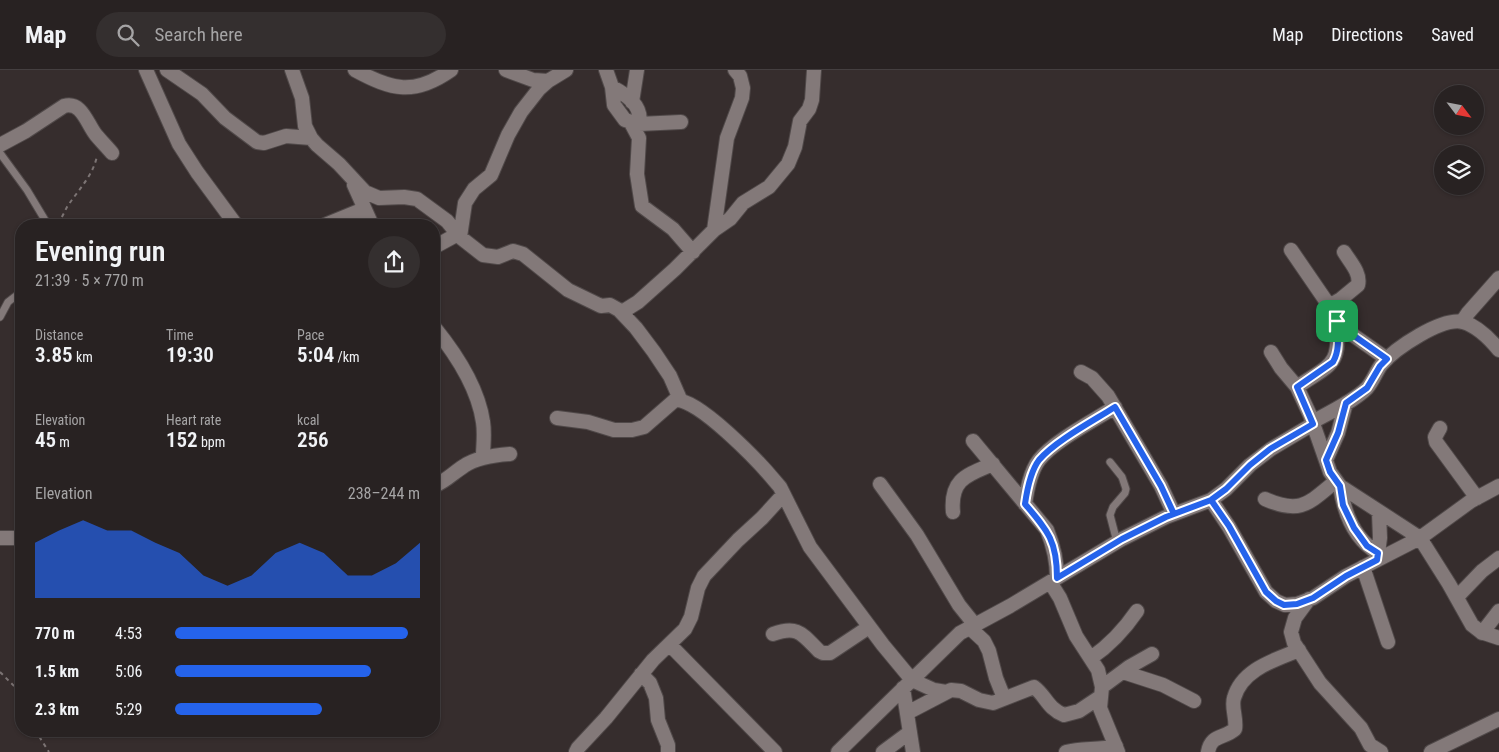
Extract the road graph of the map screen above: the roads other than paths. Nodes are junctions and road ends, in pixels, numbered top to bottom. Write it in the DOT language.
graph roads {
  1 [pos="146,70"];
  2 [pos="168,70"];
  3 [pos="292,70"];
  4 [pos="355,70"];
  5 [pos="451,70"];
  6 [pos="506,70"];
  7 [pos="566,70"];
  8 [pos="606,70"];
  9 [pos="637,70"];
  10 [pos="735,70"];
  11 [pos="814,70"];
  12 [pos="548,81"];
  13 [pos="612,87"];
  14 [pos="632,102"];
  15 [pos="681,122"];
  16 [pos="635,124"];
  17 [pos="311,138"];
  18 [pos="0,145"];
  19 [pos="0,153"];
  20 [pos="112,153"];
  21 [pos="351,178"];
  22 [pos="466,201"];
  23 [pos="364,209"];
  24 [pos="44,219"];
  25 [pos="232,219"];
  26 [pos="340,219"];
  27 [pos="369,219"];
  28 [pos="445,220"];
  29 [pos="440,230"];
  30 [pos="714,230"];
  31 [pos="459,236"];
  32 [pos="440,244"];
  33 [pos="1291,250"];
  34 [pos="693,252"];
  35 [pos="1344,252"];
  36 [pos="1499,278"];
  37 [pos="15,297"];
  38 [pos="1329,306"];
  39 [pos="1,312"];
  40 [pos="622,312"];
  41 [pos="1337,321"];
  42 [pos="1462,322"];
  43 [pos="440,335"];
  44 [pos="1499,350"];
  45 [pos="1271,352"];
  46 [pos="1387,359"];
  47 [pos="1081,372"];
  48 [pos="1297,387"];
  49 [pos="680,399"];
  50 [pos="1346,403"];
  51 [pos="1115,407"];
  52 [pos="556,418"];
  53 [pos="1313,423"];
  54 [pos="1440,428"];
  55 [pos="973,441"];
  56 [pos="510,454"];
  57 [pos="483,457"];
  58 [pos="1326,460"];
  59 [pos="1110,462"];
  60 [pos="993,464"];
  61 [pos="440,484"];
  62 [pos="880,484"];
  63 [pos="1338,484"];
  64 [pos="1499,486"];
  65 [pos="783,495"];
  66 [pos="1477,498"];
  67 [pos="1265,499"];
  68 [pos="1211,500"];
  69 [pos="1025,504"];
  70 [pos="953,512"];
  71 [pos="1379,513"];
  72 [pos="1174,514"];
  73 [pos="0,538"];
  74 [pos="15,538"];
  75 [pos="1420,538"];
  76 [pos="1117,542"];
  77 [pos="1056,554"];
  78 [pos="1378,556"];
  79 [pos="1499,558"];
  80 [pos="1088,560"];
  81 [pos="1363,567"];
  82 [pos="1053,580"];
  83 [pos="1457,597"];
  84 [pos="1309,599"];
  85 [pos="1137,611"];
  86 [pos="1499,611"];
  87 [pos="973,626"];
  88 [pos="869,627"];
  89 [pos="1482,633"];
  90 [pos="772,634"];
  91 [pos="1499,638"];
  92 [pos="1388,642"];
  93 [pos="670,645"];
  94 [pos="1299,650"];
  95 [pos="1152,654"];
  96 [pos="1091,658"];
  97 [pos="1123,672"];
  98 [pos="641,674"];
  99 [pos="908,684"];
  100 [pos="946,692"];
  101 [pos="1101,692"];
  102 [pos="1004,698"];
  103 [pos="1194,701"];
  104 [pos="907,713"];
  105 [pos="1499,719"];
  106 [pos="910,732"];
  107 [pos="1117,749"];
  108 [pos="576,752"];
  109 [pos="668,752"];
  110 [pos="775,752"];
  111 [pos="838,752"];
  112 [pos="883,752"];
  113 [pos="913,752"];
  114 [pos="1066,752"];
  115 [pos="1208,752"];
  116 [pos="1382,752"];
  117 [pos="1433,752"];
  1 -- 25 [label="street"];
  2 -- 17 [label="street"];
  3 -- 17 [label="street"];
  4 -- 5 [label="street"];
  6 -- 12 [label="street"];
  7 -- 12 [label="street"];
  8 -- 13 [label="street"];
  9 -- 14 [label="street"];
  10 -- 30 [label="street"];
  11 -- 30 [label="street"];
  12 -- 22 [label="street"];
  13 -- 14 [label="street"];
  13 -- 16 [label="street"];
  14 -- 16 [label="street"];
  15 -- 16 [label="street"];
  16 -- 34 [label="street"];
  17 -- 21 [label="street"];
  18 -- 20 [label="street"];
  19 -- 24 [label="lane"];
  21 -- 23 [label="street"];
  21 -- 28 [label="street"];
  22 -- 28 [label="street"];
  22 -- 31 [label="street"];
  23 -- 26 [label="street"];
  23 -- 27 [label="street"];
  28 -- 29 [label="street"];
  28 -- 31 [label="street"];
  30 -- 34 [label="street"];
  31 -- 32 [label="street"];
  31 -- 40 [label="street"];
  33 -- 38 [label="street"];
  34 -- 40 [label="street"];
  35 -- 38 [label="street"];
  36 -- 42 [label="street"];
  37 -- 39 [label="lane"];
  38 -- 41 [label="street"];
  40 -- 49 [label="street"];
  41 -- 46 [label="street"];
  41 -- 48 [label="street"];
  42 -- 44 [label="street"];
  42 -- 46 [label="street"];
  43 -- 57 [label="street"];
  45 -- 48 [label="street"];
  46 -- 50 [label="street"];
  47 -- 51 [label="street"];
  48 -- 53 [label="street"];
  49 -- 52 [label="street"];
  49 -- 65 [label="street"];
  50 -- 53 [label="street"];
  50 -- 58 [label="street"];
  51 -- 69 [label="street"];
  51 -- 72 [label="street"];
  53 -- 58 [label="street"];
  53 -- 68 [label="street"];
  54 -- 66 [label="street"];
  55 -- 60 [label="street"];
  56 -- 57 [label="street"];
  57 -- 61 [label="street"];
  58 -- 63 [label="street"];
  59 -- 76 [label="lane"];
  60 -- 69 [label="street"];
  60 -- 70 [label="street"];
  62 -- 87 [label="street"];
  63 -- 67 [label="street"];
  63 -- 71 [label="street"];
  63 -- 78 [label="street"];
  64 -- 66 [label="street"];
  65 -- 88 [label="street"];
  65 -- 93 [label="street"];
  66 -- 75 [label="street"];
  68 -- 72 [label="street"];
  68 -- 84 [label="street"];
  69 -- 77 [label="street"];
  71 -- 75 [label="street"];
  71 -- 78 [label="street"];
  72 -- 76 [label="street"];
  73 -- 74 [label="street"];
  75 -- 78 [label="street"];
  75 -- 83 [label="street"];
  76 -- 80 [label="street"];
  77 -- 80 [label="street"];
  77 -- 82 [label="street"];
  78 -- 81 [label="street"];
  79 -- 83 [label="street"];
  80 -- 82 [label="street"];
  81 -- 84 [label="street"];
  81 -- 92 [label="street"];
  82 -- 87 [label="street"];
  82 -- 96 [label="street"];
  83 -- 89 [label="street"];
  84 -- 94 [label="street"];
  85 -- 96 [label="street"];
  86 -- 89 [label="street"];
  87 -- 99 [label="street"];
  87 -- 102 [label="street"];
  88 -- 90 [label="street"];
  88 -- 99 [label="street"];
  89 -- 91 [label="street"];
  93 -- 98 [label="street"];
  93 -- 110 [label="street"];
  94 -- 115 [label="street"];
  94 -- 116 [label="street"];
  95 -- 97 [label="street"];
  96 -- 101 [label="street"];
  97 -- 101 [label="street"];
  97 -- 103 [label="street"];
  98 -- 108 [label="street"];
  98 -- 109 [label="street"];
  99 -- 100 [label="street"];
  99 -- 104 [label="street"];
  99 -- 111 [label="street"];
  100 -- 102 [label="street"];
  100 -- 104 [label="street"];
  101 -- 102 [label="street"];
  101 -- 107 [label="street"];
  104 -- 106 [label="street"];
  105 -- 117 [label="street"];
  106 -- 112 [label="street"];
  106 -- 113 [label="street"];
  107 -- 114 [label="street"];
}
